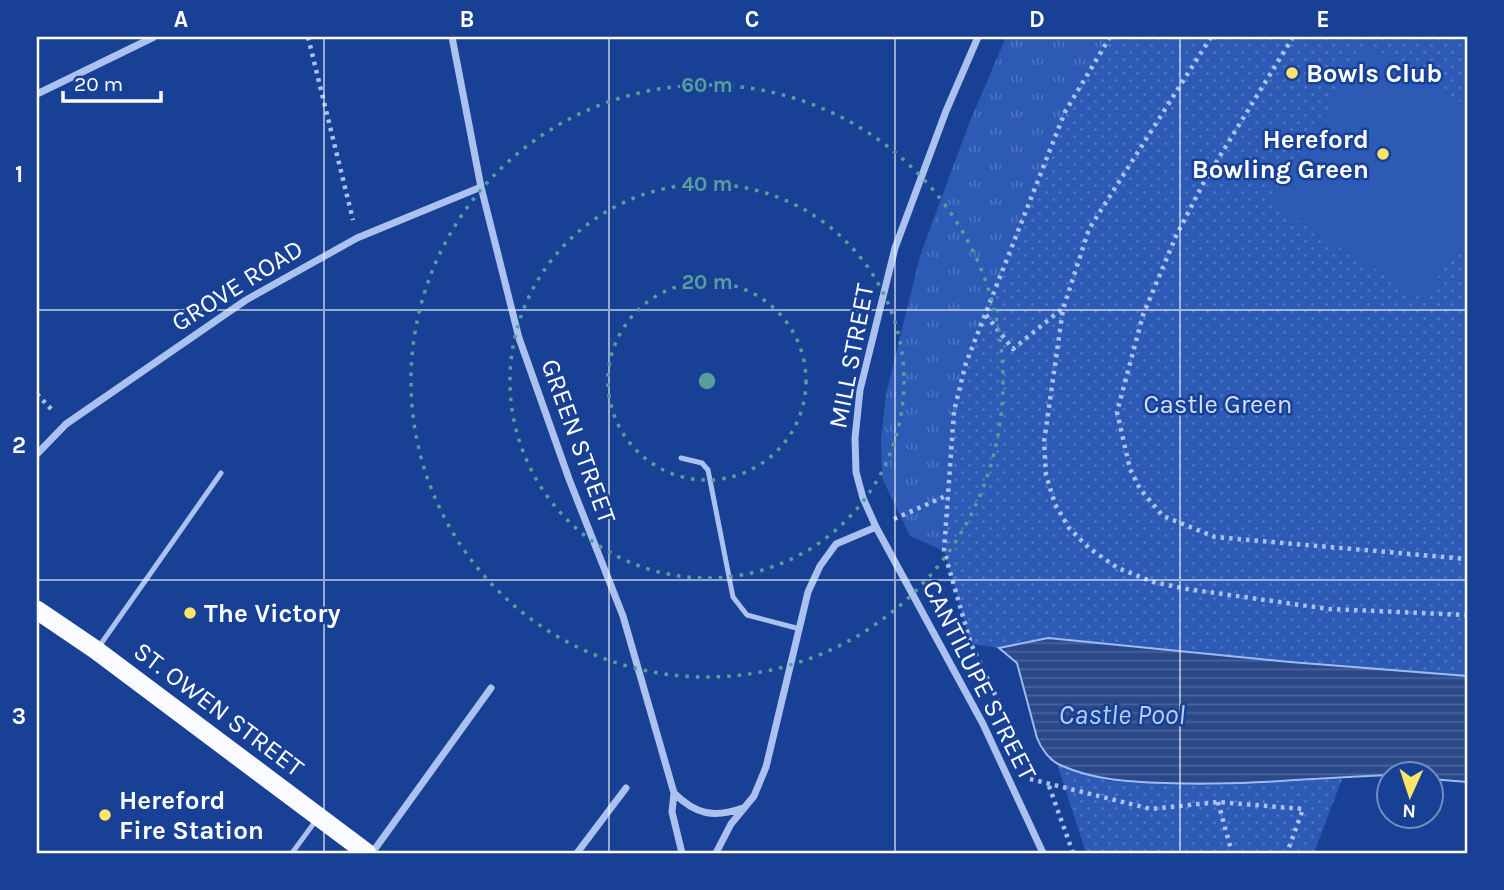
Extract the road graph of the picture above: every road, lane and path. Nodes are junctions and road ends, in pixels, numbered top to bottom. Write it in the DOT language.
graph roads {
  1 [pos="154,37"];
  2 [pos="308,37"];
  3 [pos="452,37"];
  4 [pos="978,37"];
  5 [pos="1110,37"];
  6 [pos="1210,37"];
  7 [pos="1293,37"];
  8 [pos="37,94"];
  9 [pos="481,187"];
  10 [pos="357,238"];
  11 [pos="1063,309"];
  12 [pos="985,314"];
  13 [pos="37,454"];
  14 [pos="681,458"];
  15 [pos="222,473"];
  16 [pos="948,495"];
  17 [pos="876,527"];
  18 [pos="1467,559"];
  19 [pos="37,610"];
  20 [pos="1467,615"];
  21 [pos="800,629"];
  22 [pos="96,650"];
  23 [pos="491,688"];
  24 [pos="1006,772"];
  25 [pos="1049,785"];
  26 [pos="625,788"];
  27 [pos="674,793"];
  28 [pos="1218,802"];
  29 [pos="744,807"];
  30 [pos="319,817"];
  31 [pos="292,853"];
  32 [pos="370,853"];
  33 [pos="577,853"];
  34 [pos="682,853"];
  35 [pos="716,853"];
  36 [pos="1043,853"];
  37 [pos="1073,853"];
  38 [pos="1232,853"];
  39 [pos="1287,853"];
  1 -- 8 [label="street"];
  2 -- 10 [label="path"];
  3 -- 9 [label="street, GREEN STREET"];
  4 -- 17 [label="street, MILL STREET"];
  5 -- 12 [label="path"];
  6 -- 11 [label="path"];
  7 -- 18 [label="path"];
  9 -- 10 [label="street, GROVE ROAD"];
  9 -- 27 [label="street, GREEN STREET"];
  10 -- 13 [label="street, GROVE ROAD"];
  11 -- 12 [label="path"];
  11 -- 20 [label="path"];
  12 -- 16 [label="path"];
  14 -- 21 [label="lane"];
  15 -- 22 [label="lane"];
  16 -- 17 [label="path"];
  16 -- 24 [label="path"];
  17 -- 21 [label="street"];
  17 -- 24 [label="street, CANTILUPE STREET"];
  19 -- 22 [label="highway, ST. OWEN STREET"];
  21 -- 29 [label="street"];
  22 -- 30 [label="highway, ST. OWEN STREET"];
  23 -- 32 [label="street"];
  24 -- 25 [label="path"];
  24 -- 36 [label="street, CANTILUPE STREET"];
  25 -- 28 [label="path"];
  25 -- 37 [label="path"];
  26 -- 33 [label="street"];
  27 -- 29 [label="street"];
  27 -- 34 [label="street, GREEN STREET"];
  28 -- 38 [label="path"];
  28 -- 39 [label="path"];
  29 -- 35 [label="street"];
  30 -- 31 [label="lane"];
  30 -- 32 [label="highway, ST. OWEN STREET"];
}
